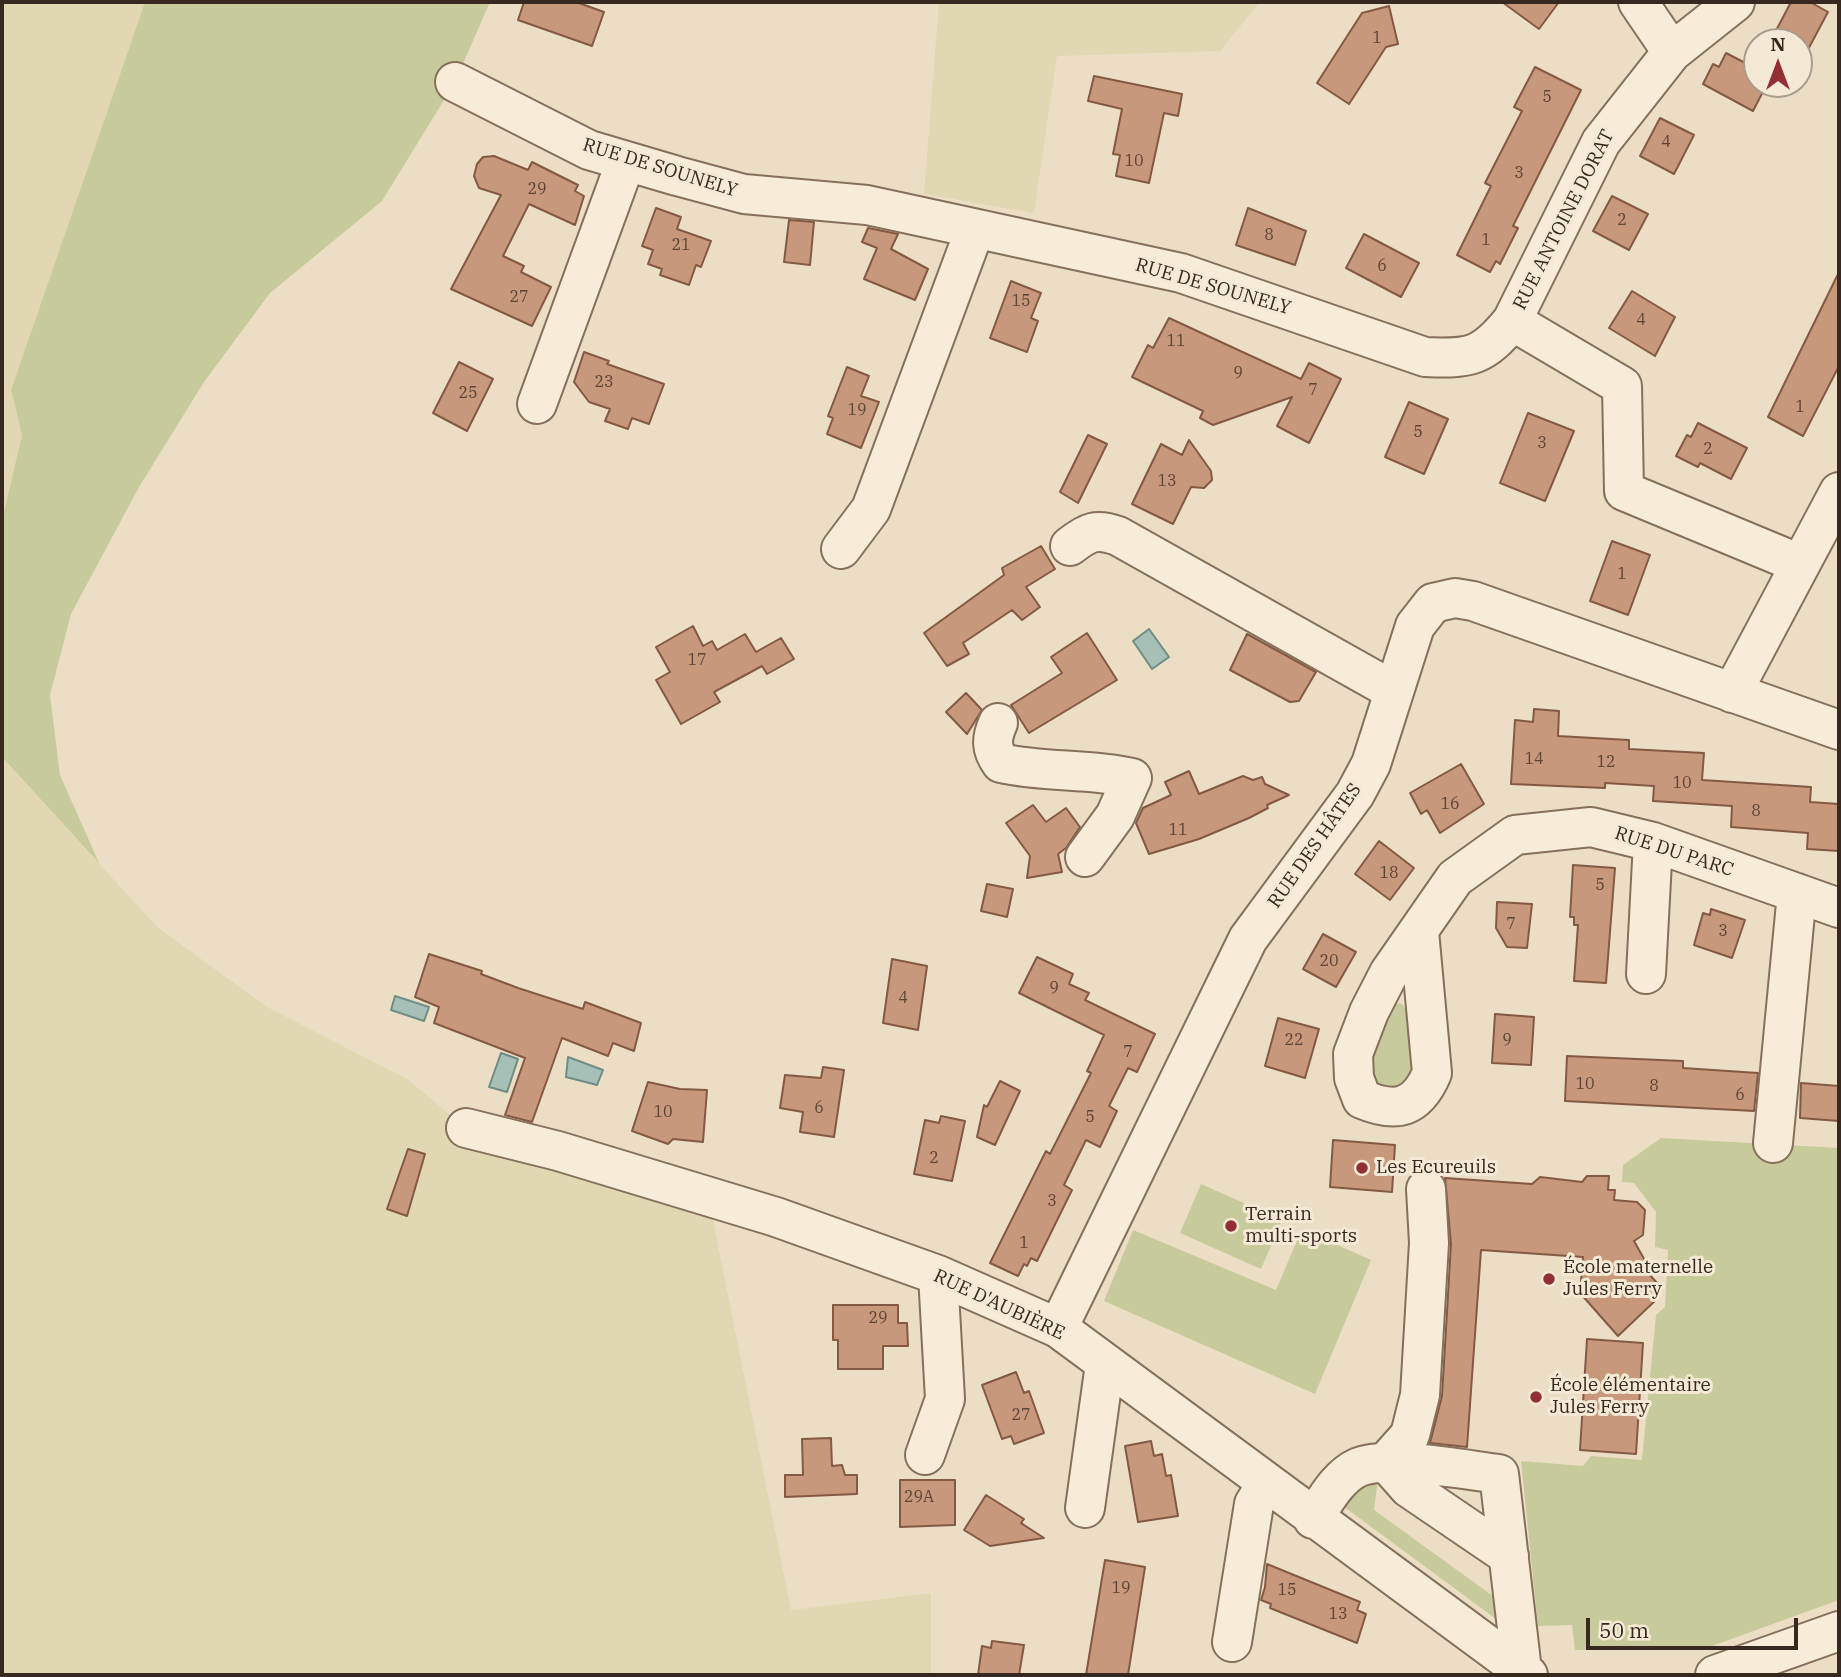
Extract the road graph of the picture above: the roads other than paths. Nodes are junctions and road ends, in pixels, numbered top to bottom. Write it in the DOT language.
graph roads {
  1 [pos="1638,2"];
  2 [pos="1735,2"];
  3 [pos="1672,52"];
  4 [pos="455,82"];
  5 [pos="626,161"];
  6 [pos="975,229"];
  7 [pos="1513,321"];
  8 [pos="537,404"];
  9 [pos="1839,492"];
  10 [pos="1070,546"];
  11 [pos="841,548"];
  12 [pos="1800,564"];
  13 [pos="1394,691"];
  14 [pos="1732,693"];
  15 [pos="998,723"];
  16 [pos="1839,730"];
  17 [pos="1653,842"];
  18 [pos="1085,857"];
  19 [pos="1797,893"];
  20 [pos="1839,908"];
  21 [pos="1419,931"];
  22 [pos="1646,974"];
  23 [pos="466,1128"];
  24 [pos="1773,1143"];
  25 [pos="1426,1189"];
  26 [pos="938,1275"];
  27 [pos="1058,1328"];
  28 [pos="1105,1364"];
  29 [pos="925,1455"];
  30 [pos="1386,1462"];
  31 [pos="1266,1485"];
  32 [pos="1085,1508"];
  33 [pos="1313,1519"];
  34 [pos="1509,1556"];
  35 [pos="1839,1631"];
  36 [pos="1232,1642"];
  37 [pos="1525,1673"];
  38 [pos="1715,1675"];
  1 -- 3 [label="street"];
  2 -- 3 [label="street, RUE ANTOINE DORAT"];
  3 -- 7 [label="street, RUE ANTOINE DORAT"];
  4 -- 5 [label="street, RUE DE SOUNELY"];
  5 -- 6 [label="street, RUE DE SOUNELY"];
  5 -- 8 [label="street"];
  6 -- 7 [label="street, RUE DE SOUNELY"];
  6 -- 11 [label="street"];
  7 -- 12 [label="street"];
  9 -- 12 [label="street"];
  10 -- 13 [label="street"];
  12 -- 14 [label="street"];
  13 -- 14 [label="street, RUE DES HÂTES"];
  13 -- 27 [label="street, RUE DES HÂTES"];
  14 -- 16 [label="street, RUE DES HÂTES"];
  15 -- 18 [label="street"];
  17 -- 19 [label="street, RUE DU PARC"];
  17 -- 21 [label="street, RUE DU PARC"];
  17 -- 22 [label="street"];
  19 -- 20 [label="street, RUE DU PARC"];
  19 -- 24 [label="street"];
  23 -- 26 [label="street, RUE D'AUBIÈRE"];
  25 -- 30 [label="street"];
  26 -- 27 [label="street, RUE D'AUBIÈRE"];
  26 -- 29 [label="street"];
  27 -- 28 [label="street, RUE D'AUBIÈRE"];
  28 -- 31 [label="street, RUE D'AUBIÈRE"];
  28 -- 32 [label="street"];
  30 -- 33 [label="street"];
  30 -- 34 [label="street"];
  30 -- 34 [label="street"];
  31 -- 33 [label="street, RUE D'AUBIÈRE"];
  31 -- 36 [label="street"];
  33 -- 37 [label="street, RUE D'AUBIÈRE"];
  34 -- 37 [label="street"];
  35 -- 38 [label="street"];
}
